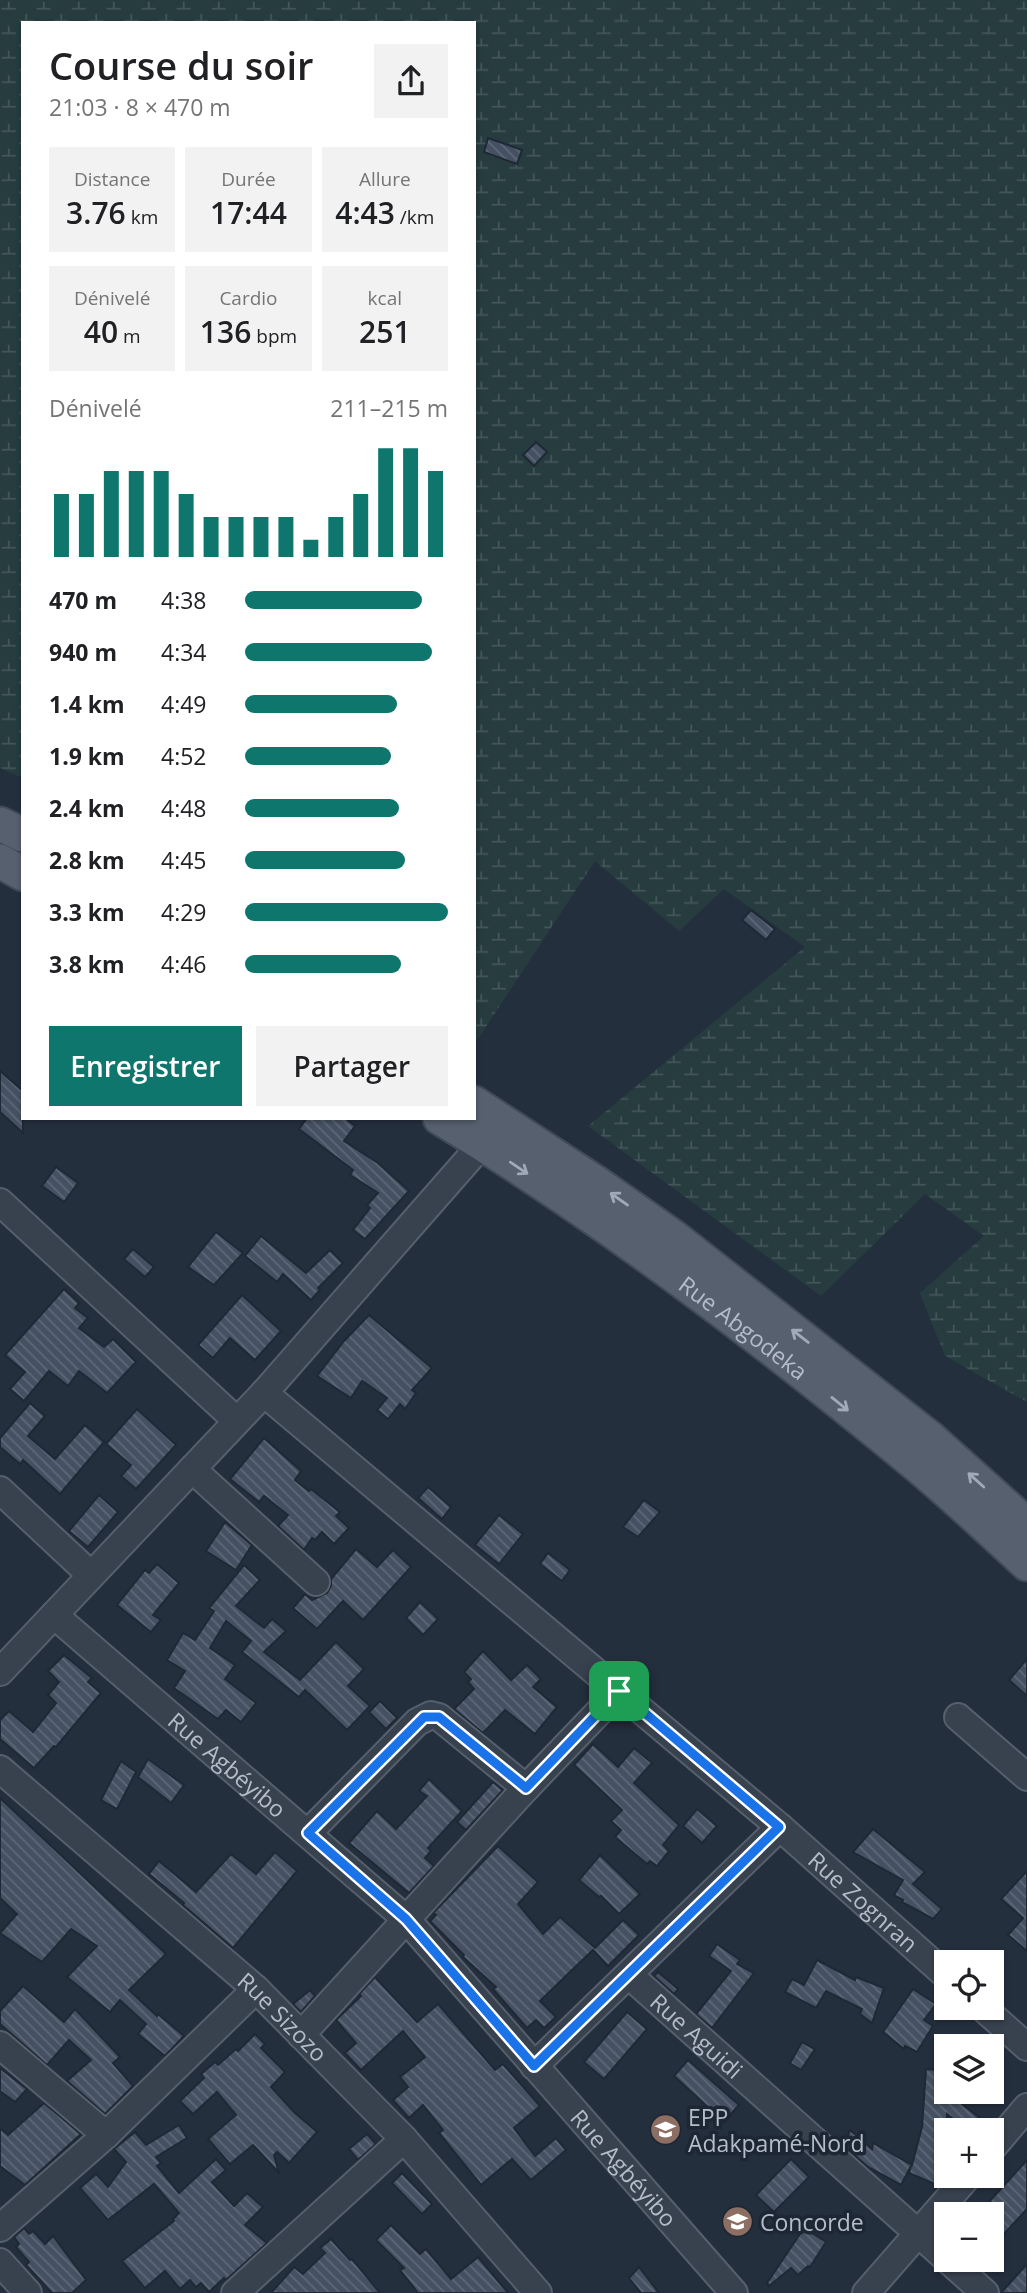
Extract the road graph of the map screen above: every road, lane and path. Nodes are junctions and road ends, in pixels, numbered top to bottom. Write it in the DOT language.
graph roads {
  1 [pos="0,824"];
  2 [pos="21,834"];
  3 [pos="0,861"];
  4 [pos="21,873"];
  5 [pos="476,1104"];
  6 [pos="443,1120"];
  7 [pos="482,1144"];
  8 [pos="0,1202"];
  9 [pos="264,1393"];
  10 [pos="237,1421"];
  11 [pos="192,1469"];
  12 [pos="0,1490"];
  13 [pos="1027,1525"];
  14 [pos="1027,1564"];
  15 [pos="91,1575"];
  16 [pos="316,1582"];
  17 [pos="54,1615"];
  18 [pos="0,1672"];
  19 [pos="619,1691"];
  20 [pos="958,1717"];
  21 [pos="0,1769"];
  22 [pos="1027,1777"];
  23 [pos="526,1788"];
  24 [pos="779,1827"];
  25 [pos="308,1833"];
  26 [pos="406,1919"];
  27 [pos="934,1964"];
  28 [pos="629,1975"];
  29 [pos="256,1989"];
  30 [pos="997,2020"];
  31 [pos="301,2035"];
  32 [pos="0,2045"];
  33 [pos="1027,2047"];
  34 [pos="534,2066"];
  35 [pos="1027,2106"];
  36 [pos="106,2134"];
  37 [pos="1004,2134"];
  38 [pos="404,2139"];
  39 [pos="958,2188"];
  40 [pos="0,2228"];
  41 [pos="919,2235"];
  42 [pos="0,2262"];
  43 [pos="28,2293"];
  44 [pos="235,2293"];
  45 [pos="538,2293"];
  46 [pos="734,2293"];
  47 [pos="866,2293"];
  48 [pos="985,2293"];
  1 -- 2 [label="main road"];
  3 -- 4 [label="main road"];
  13 -- 5 [label="main road, Rue Abgodeka, one-way"];
  6 -- 7 [label="main road, Rue Abgodeka"];
  7 -- 9 [label="street"];
  7 -- 14 [label="main road, Rue Abgodeka, one-way"];
  8 -- 10 [label="street"];
  9 -- 10 [label="street"];
  9 -- 19 [label="street, Rue Zognran"];
  10 -- 11 [label="street"];
  11 -- 15 [label="street"];
  11 -- 16 [label="street"];
  12 -- 15 [label="street"];
  15 -- 17 [label="street"];
  17 -- 18 [label="street"];
  17 -- 25 [label="street, Rue Agbéyibo"];
  19 -- 23 [label="street"];
  19 -- 24 [label="street, Rue Zognran"];
  20 -- 22 [label="street"];
  21 -- 29 [label="street, Rue Sizozo"];
  23 -- 25 [label="street"];
  23 -- 26 [label="street"];
  24 -- 27 [label="street, Rue Zognran"];
  24 -- 28 [label="street"];
  25 -- 26 [label="street, Rue Agbéyibo"];
  26 -- 31 [label="street"];
  26 -- 34 [label="street, Rue Agbéyibo"];
  28 -- 34 [label="street"];
  28 -- 41 [label="street, Rue Aguidi"];
  29 -- 31 [label="street, Rue Sizozo"];
  29 -- 36 [label="street"];
  30 -- 33 [label="street"];
  31 -- 38 [label="street, Rue Sizozo"];
  32 -- 36 [label="street"];
  34 -- 46 [label="street, Rue Agbéyibo"];
  35 -- 37 [label="street"];
  36 -- 40 [label="street"];
  38 -- 44 [label="street"];
  38 -- 45 [label="street, Rue Sizozo"];
  39 -- 41 [label="street"];
  41 -- 47 [label="street"];
  41 -- 48 [label="street, Rue Aguidi"];
  42 -- 43 [label="street"];
}
